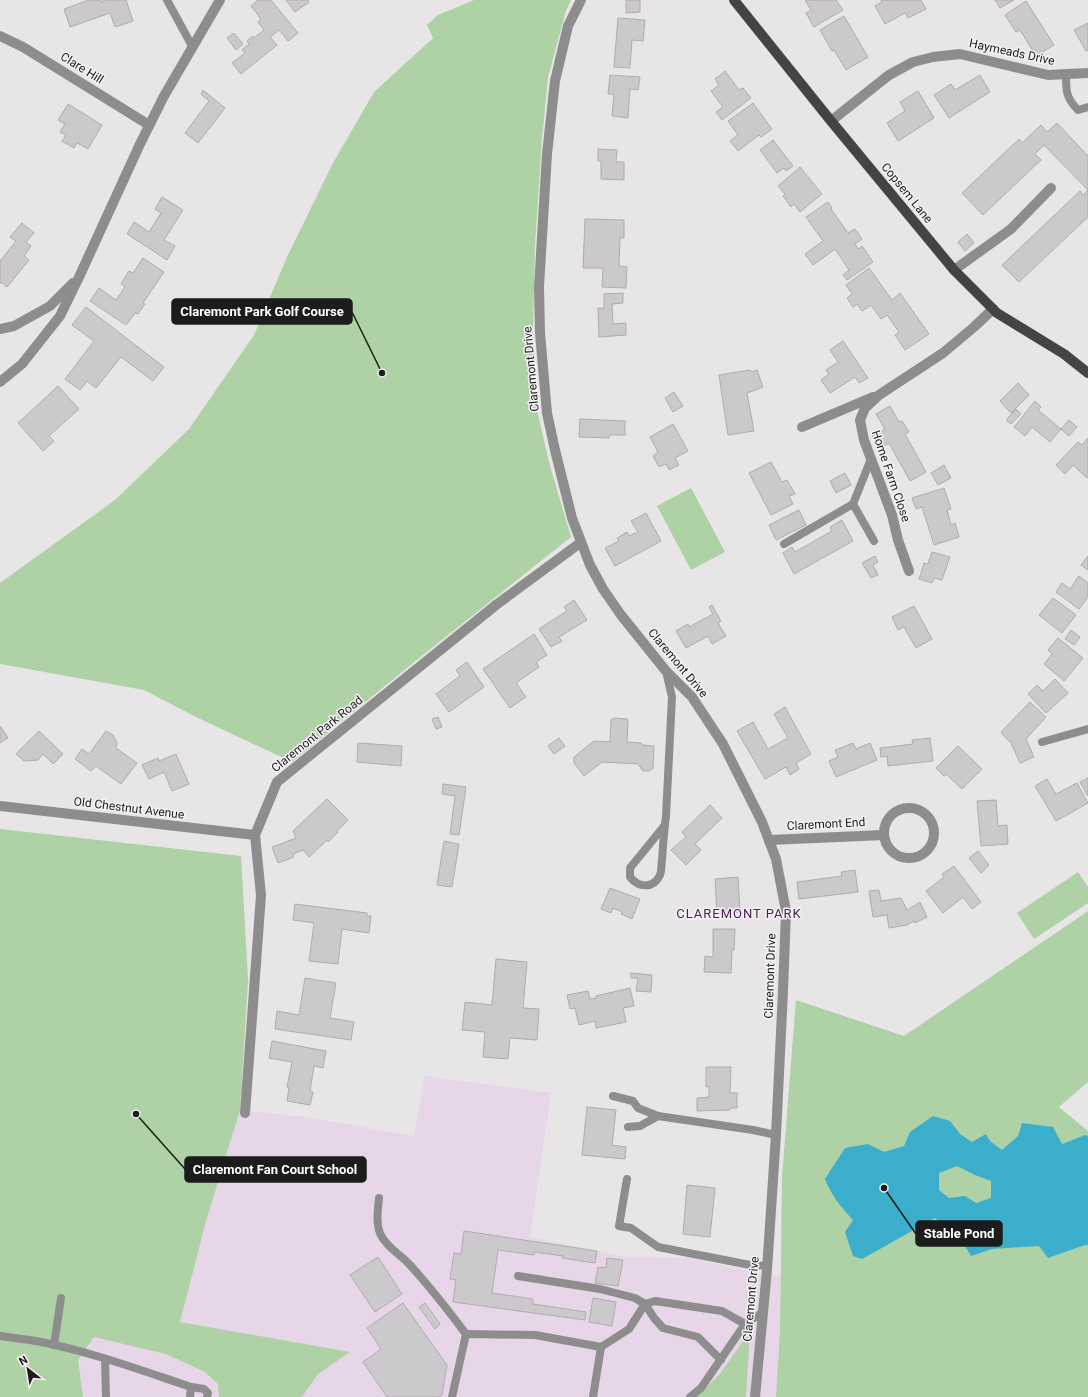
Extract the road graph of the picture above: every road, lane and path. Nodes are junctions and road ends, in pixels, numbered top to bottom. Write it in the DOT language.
graph roads {
  1 [pos="167,0"];
  2 [pos="220,0"];
  3 [pos="581,0"];
  4 [pos="734,0"];
  5 [pos="0,36"];
  6 [pos="192,46"];
  7 [pos="1088,73"];
  8 [pos="1066,75"];
  9 [pos="1088,107"];
  10 [pos="831,121"];
  11 [pos="149,125"];
  12 [pos="1051,188"];
  13 [pos="954,270"];
  14 [pos="80,275"];
  15 [pos="993,309"];
  16 [pos="0,329"];
  17 [pos="1088,373"];
  18 [pos="0,382"];
  19 [pos="879,395"];
  20 [pos="802,427"];
  21 [pos="871,459"];
  22 [pos="853,504"];
  23 [pos="874,541"];
  24 [pos="580,543"];
  25 [pos="784,544"];
  26 [pos="910,571"];
  27 [pos="666,670"];
  28 [pos="1088,729"];
  29 [pos="1042,742"];
  30 [pos="0,806"];
  31 [pos="665,825"];
  32 [pos="255,835"];
  33 [pos="884,835"];
  34 [pos="769,840"];
  35 [pos="613,1096"];
  36 [pos="245,1113"];
  37 [pos="658,1116"];
  38 [pos="628,1127"];
  39 [pos="776,1135"];
  40 [pos="627,1179"];
  41 [pos="379,1198"];
  42 [pos="767,1266"];
  43 [pos="518,1276"];
  44 [pos="61,1298"];
  45 [pos="645,1304"];
  46 [pos="763,1312"];
  47 [pos="745,1324"];
  48 [pos="466,1334"];
  49 [pos="0,1336"];
  50 [pos="54,1345"];
  51 [pos="601,1347"];
  52 [pos="105,1359"];
  53 [pos="721,1360"];
  54 [pos="191,1387"];
  55 [pos="106,1397"];
  56 [pos="190,1397"];
  57 [pos="207,1397"];
  58 [pos="452,1397"];
  59 [pos="593,1397"];
  60 [pos="690,1397"];
  61 [pos="755,1397"];
  1 -- 6 [label="lane"];
  2 -- 6 [label="street"];
  3 -- 24 [label="street, Claremont Drive"];
  4 -- 10 [label="main road, Copsem Lane"];
  5 -- 11 [label="street, Clare Hill"];
  6 -- 11 [label="street"];
  7 -- 8 [label="street, Haymeads Drive"];
  8 -- 9 [label="lane"];
  8 -- 10 [label="street, Haymeads Drive"];
  10 -- 13 [label="main road, Copsem Lane"];
  11 -- 14 [label="street"];
  12 -- 13 [label="street"];
  13 -- 15 [label="main road, Copsem Lane"];
  14 -- 16 [label="street"];
  14 -- 18 [label="street"];
  15 -- 17 [label="main road, Copsem Lane"];
  15 -- 19 [label="street, Home Farm Close"];
  19 -- 20 [label="street, Home Farm Close"];
  19 -- 21 [label="street, Home Farm Close"];
  21 -- 22 [label="lane"];
  21 -- 26 [label="street, Home Farm Close"];
  22 -- 23 [label="lane"];
  22 -- 25 [label="lane"];
  24 -- 27 [label="street, Claremont Drive"];
  24 -- 32 [label="street, Claremont Park Road"];
  27 -- 31 [label="lane"];
  27 -- 34 [label="street, Claremont Drive"];
  28 -- 29 [label="lane"];
  30 -- 32 [label="street, Old Chestnut Avenue"];
  31 -- 31 [label="lane"];
  32 -- 36 [label="street, Claremont Park Road"];
  33 -- 33 [label="street"];
  33 -- 34 [label="street, Claremont End"];
  34 -- 39 [label="street, Claremont Drive"];
  35 -- 37 [label="lane"];
  37 -- 38 [label="lane"];
  37 -- 39 [label="lane"];
  39 -- 42 [label="street, Claremont Drive"];
  40 -- 42 [label="lane"];
  41 -- 48 [label="lane"];
  42 -- 46 [label="street, Claremont Drive"];
  43 -- 45 [label="lane"];
  44 -- 50 [label="lane"];
  45 -- 47 [label="lane"];
  45 -- 51 [label="lane"];
  45 -- 53 [label="lane"];
  46 -- 47 [label="lane"];
  46 -- 61 [label="street, Claremont Drive"];
  47 -- 53 [label="lane"];
  48 -- 51 [label="lane"];
  48 -- 58 [label="lane"];
  49 -- 50 [label="lane"];
  50 -- 52 [label="lane"];
  51 -- 59 [label="lane"];
  52 -- 54 [label="lane"];
  52 -- 55 [label="lane"];
  53 -- 60 [label="lane"];
  54 -- 56 [label="lane"];
  54 -- 57 [label="lane"];
}
